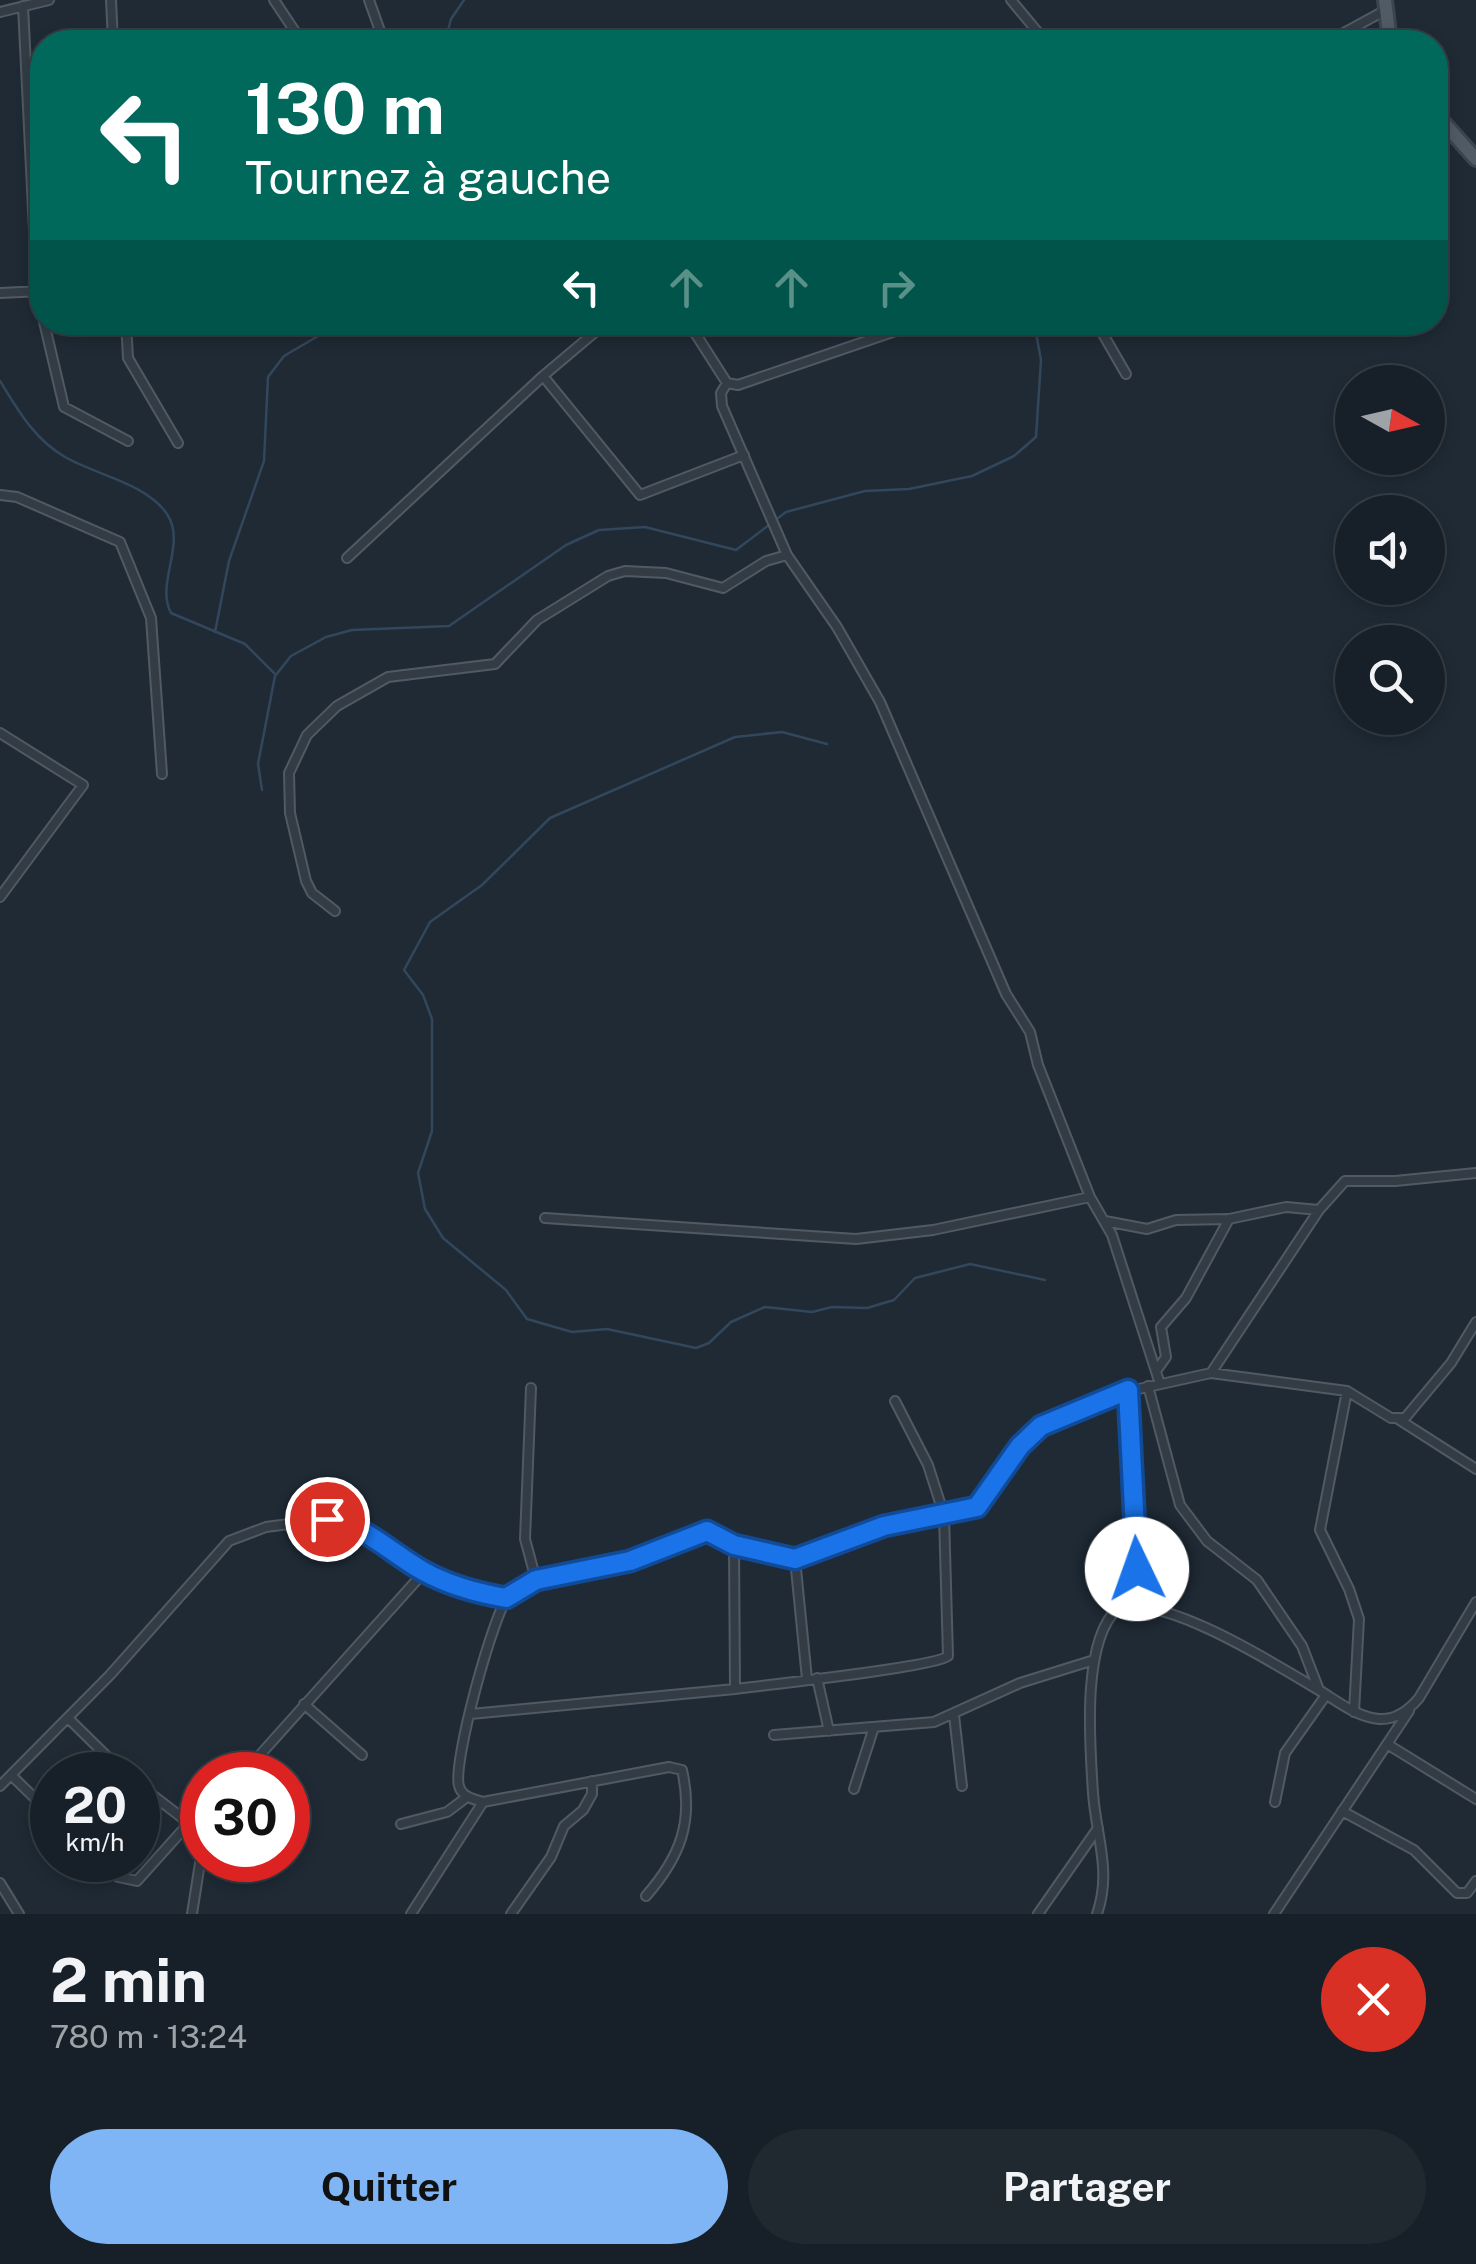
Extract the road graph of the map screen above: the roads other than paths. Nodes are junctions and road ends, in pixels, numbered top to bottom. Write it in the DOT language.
graph roads {
  1 [pos="48,0"];
  2 [pos="111,0"];
  3 [pos="274,0"];
  4 [pos="369,0"];
  5 [pos="1012,0"];
  6 [pos="1384,5"];
  7 [pos="23,6"];
  8 [pos="0,12"];
  9 [pos="112,30"];
  10 [pos="294,30"];
  11 [pos="380,30"];
  12 [pos="1036,30"];
  13 [pos="1345,30"];
  14 [pos="1388,30"];
  15 [pos="30,123"];
  16 [pos="1448,128"];
  17 [pos="1476,159"];
  18 [pos="30,292"];
  19 [pos="0,293"];
  20 [pos="47,335"];
  21 [pos="127,335"];
  22 [pos="592,335"];
  23 [pos="696,335"];
  24 [pos="887,335"];
  25 [pos="1104,335"];
  26 [pos="1126,374"];
  27 [pos="543,376"];
  28 [pos="727,383"];
  29 [pos="128,440"];
  30 [pos="178,443"];
  31 [pos="744,454"];
  32 [pos="0,495"];
  33 [pos="787,555"];
  34 [pos="348,558"];
  35 [pos="0,734"];
  36 [pos="162,774"];
  37 [pos="0,897"];
  38 [pos="335,910"];
  39 [pos="1476,1172"];
  40 [pos="1090,1197"];
  41 [pos="1319,1210"];
  42 [pos="544,1218"];
  43 [pos="1105,1220"];
  44 [pos="1229,1220"];
  45 [pos="1476,1322"];
  46 [pos="1156,1371"];
  47 [pos="1211,1373"];
  48 [pos="1160,1384"];
  49 [pos="1148,1386"];
  50 [pos="531,1388"];
  51 [pos="1128,1390"];
  52 [pos="1348,1390"];
  53 [pos="895,1401"];
  54 [pos="1398,1420"];
  55 [pos="1476,1469"];
  56 [pos="944,1514"];
  57 [pos="734,1545"];
  58 [pos="795,1559"];
  59 [pos="424,1572"];
  60 [pos="536,1580"];
  61 [pos="506,1598"];
  62 [pos="1476,1602"];
  63 [pos="1139,1605"];
  64 [pos="1094,1660"];
  65 [pos="812,1678"];
  66 [pos="735,1688"];
  67 [pos="1323,1692"];
  68 [pos="304,1704"];
  69 [pos="1412,1707"];
  70 [pos="1354,1712"];
  71 [pos="471,1714"];
  72 [pos="954,1715"];
  73 [pos="68,1718"];
  74 [pos="874,1727"];
  75 [pos="829,1731"];
  76 [pos="774,1735"];
  77 [pos="1387,1744"];
  78 [pos="103,1752"];
  79 [pos="262,1752"];
  80 [pos="362,1756"];
  81 [pos="11,1774"];
  82 [pos="592,1780"];
  83 [pos="0,1786"];
  84 [pos="962,1786"];
  85 [pos="854,1788"];
  86 [pos="30,1793"];
  87 [pos="467,1798"];
  88 [pos="1476,1800"];
  89 [pos="483,1802"];
  90 [pos="1275,1802"];
  91 [pos="1342,1810"];
  92 [pos="401,1824"];
  93 [pos="1098,1828"];
  94 [pos="180,1834"];
  95 [pos="160,1856"];
  96 [pos="1476,1881"];
  97 [pos="197,1882"];
  98 [pos="0,1883"];
  99 [pos="646,1896"];
  100 [pos="19,1914"];
  101 [pos="192,1914"];
  102 [pos="411,1914"];
  103 [pos="511,1914"];
  104 [pos="1038,1914"];
  105 [pos="1098,1914"];
  106 [pos="1274,1914"];
  1 -- 7 [label="street"];
  2 -- 9 [label="street"];
  3 -- 10 [label="street"];
  4 -- 11 [label="street"];
  5 -- 12 [label="street"];
  6 -- 13 [label="street"];
  6 -- 14 [label="main road"];
  7 -- 8 [label="street"];
  7 -- 15 [label="street"];
  16 -- 17 [label="main road"];
  18 -- 19 [label="street"];
  20 -- 29 [label="street"];
  21 -- 30 [label="street"];
  22 -- 27 [label="street"];
  23 -- 28 [label="street"];
  24 -- 28 [label="street"];
  25 -- 26 [label="street"];
  27 -- 31 [label="street"];
  27 -- 34 [label="street"];
  28 -- 31 [label="street"];
  31 -- 33 [label="street"];
  32 -- 36 [label="street"];
  33 -- 38 [label="street"];
  33 -- 40 [label="street"];
  35 -- 37 [label="street"];
  39 -- 41 [label="street"];
  40 -- 42 [label="street"];
  40 -- 43 [label="street"];
  41 -- 44 [label="street"];
  41 -- 47 [label="street"];
  43 -- 44 [label="street"];
  43 -- 46 [label="street"];
  44 -- 46 [label="street"];
  45 -- 54 [label="street"];
  46 -- 48 [label="street"];
  47 -- 48 [label="street"];
  47 -- 52 [label="street"];
  48 -- 49 [label="street"];
  49 -- 51 [label="street"];
  49 -- 67 [label="street"];
  50 -- 60 [label="street"];
  51 -- 56 [label="street"];
  51 -- 63 [label="street"];
  52 -- 54 [label="street"];
  52 -- 70 [label="street"];
  53 -- 56 [label="street"];
  54 -- 55 [label="street"];
  56 -- 58 [label="street"];
  56 -- 65 [label="street"];
  57 -- 58 [label="street"];
  57 -- 60 [label="street"];
  57 -- 66 [label="street"];
  58 -- 65 [label="street"];
  59 -- 61 [label="street"];
  59 -- 68 [label="street"];
  59 -- 73 [label="street"];
  60 -- 61 [label="street"];
  61 -- 71 [label="street"];
  62 -- 69 [label="street"];
  63 -- 64 [label="street"];
  63 -- 67 [label="street"];
  64 -- 72 [label="street"];
  64 -- 93 [label="street"];
  65 -- 66 [label="street"];
  65 -- 75 [label="street"];
  66 -- 71 [label="street"];
  67 -- 70 [label="street"];
  67 -- 90 [label="street"];
  68 -- 79 [label="street"];
  68 -- 80 [label="street"];
  69 -- 70 [label="street"];
  69 -- 77 [label="street"];
  71 -- 87 [label="street"];
  72 -- 74 [label="street"];
  72 -- 84 [label="street"];
  73 -- 78 [label="street"];
  73 -- 81 [label="street"];
  74 -- 75 [label="street"];
  74 -- 85 [label="street"];
  75 -- 76 [label="street"];
  77 -- 88 [label="street"];
  77 -- 91 [label="street"];
  81 -- 83 [label="street"];
  81 -- 86 [label="street"];
  82 -- 89 [label="street"];
  82 -- 99 [label="street"];
  82 -- 103 [label="street"];
  87 -- 89 [label="street"];
  87 -- 92 [label="street"];
  89 -- 102 [label="street"];
  91 -- 96 [label="street"];
  91 -- 106 [label="street"];
  93 -- 104 [label="street"];
  93 -- 105 [label="street"];
  94 -- 95 [label="street"];
  97 -- 101 [label="street"];
  98 -- 100 [label="street"];
}
